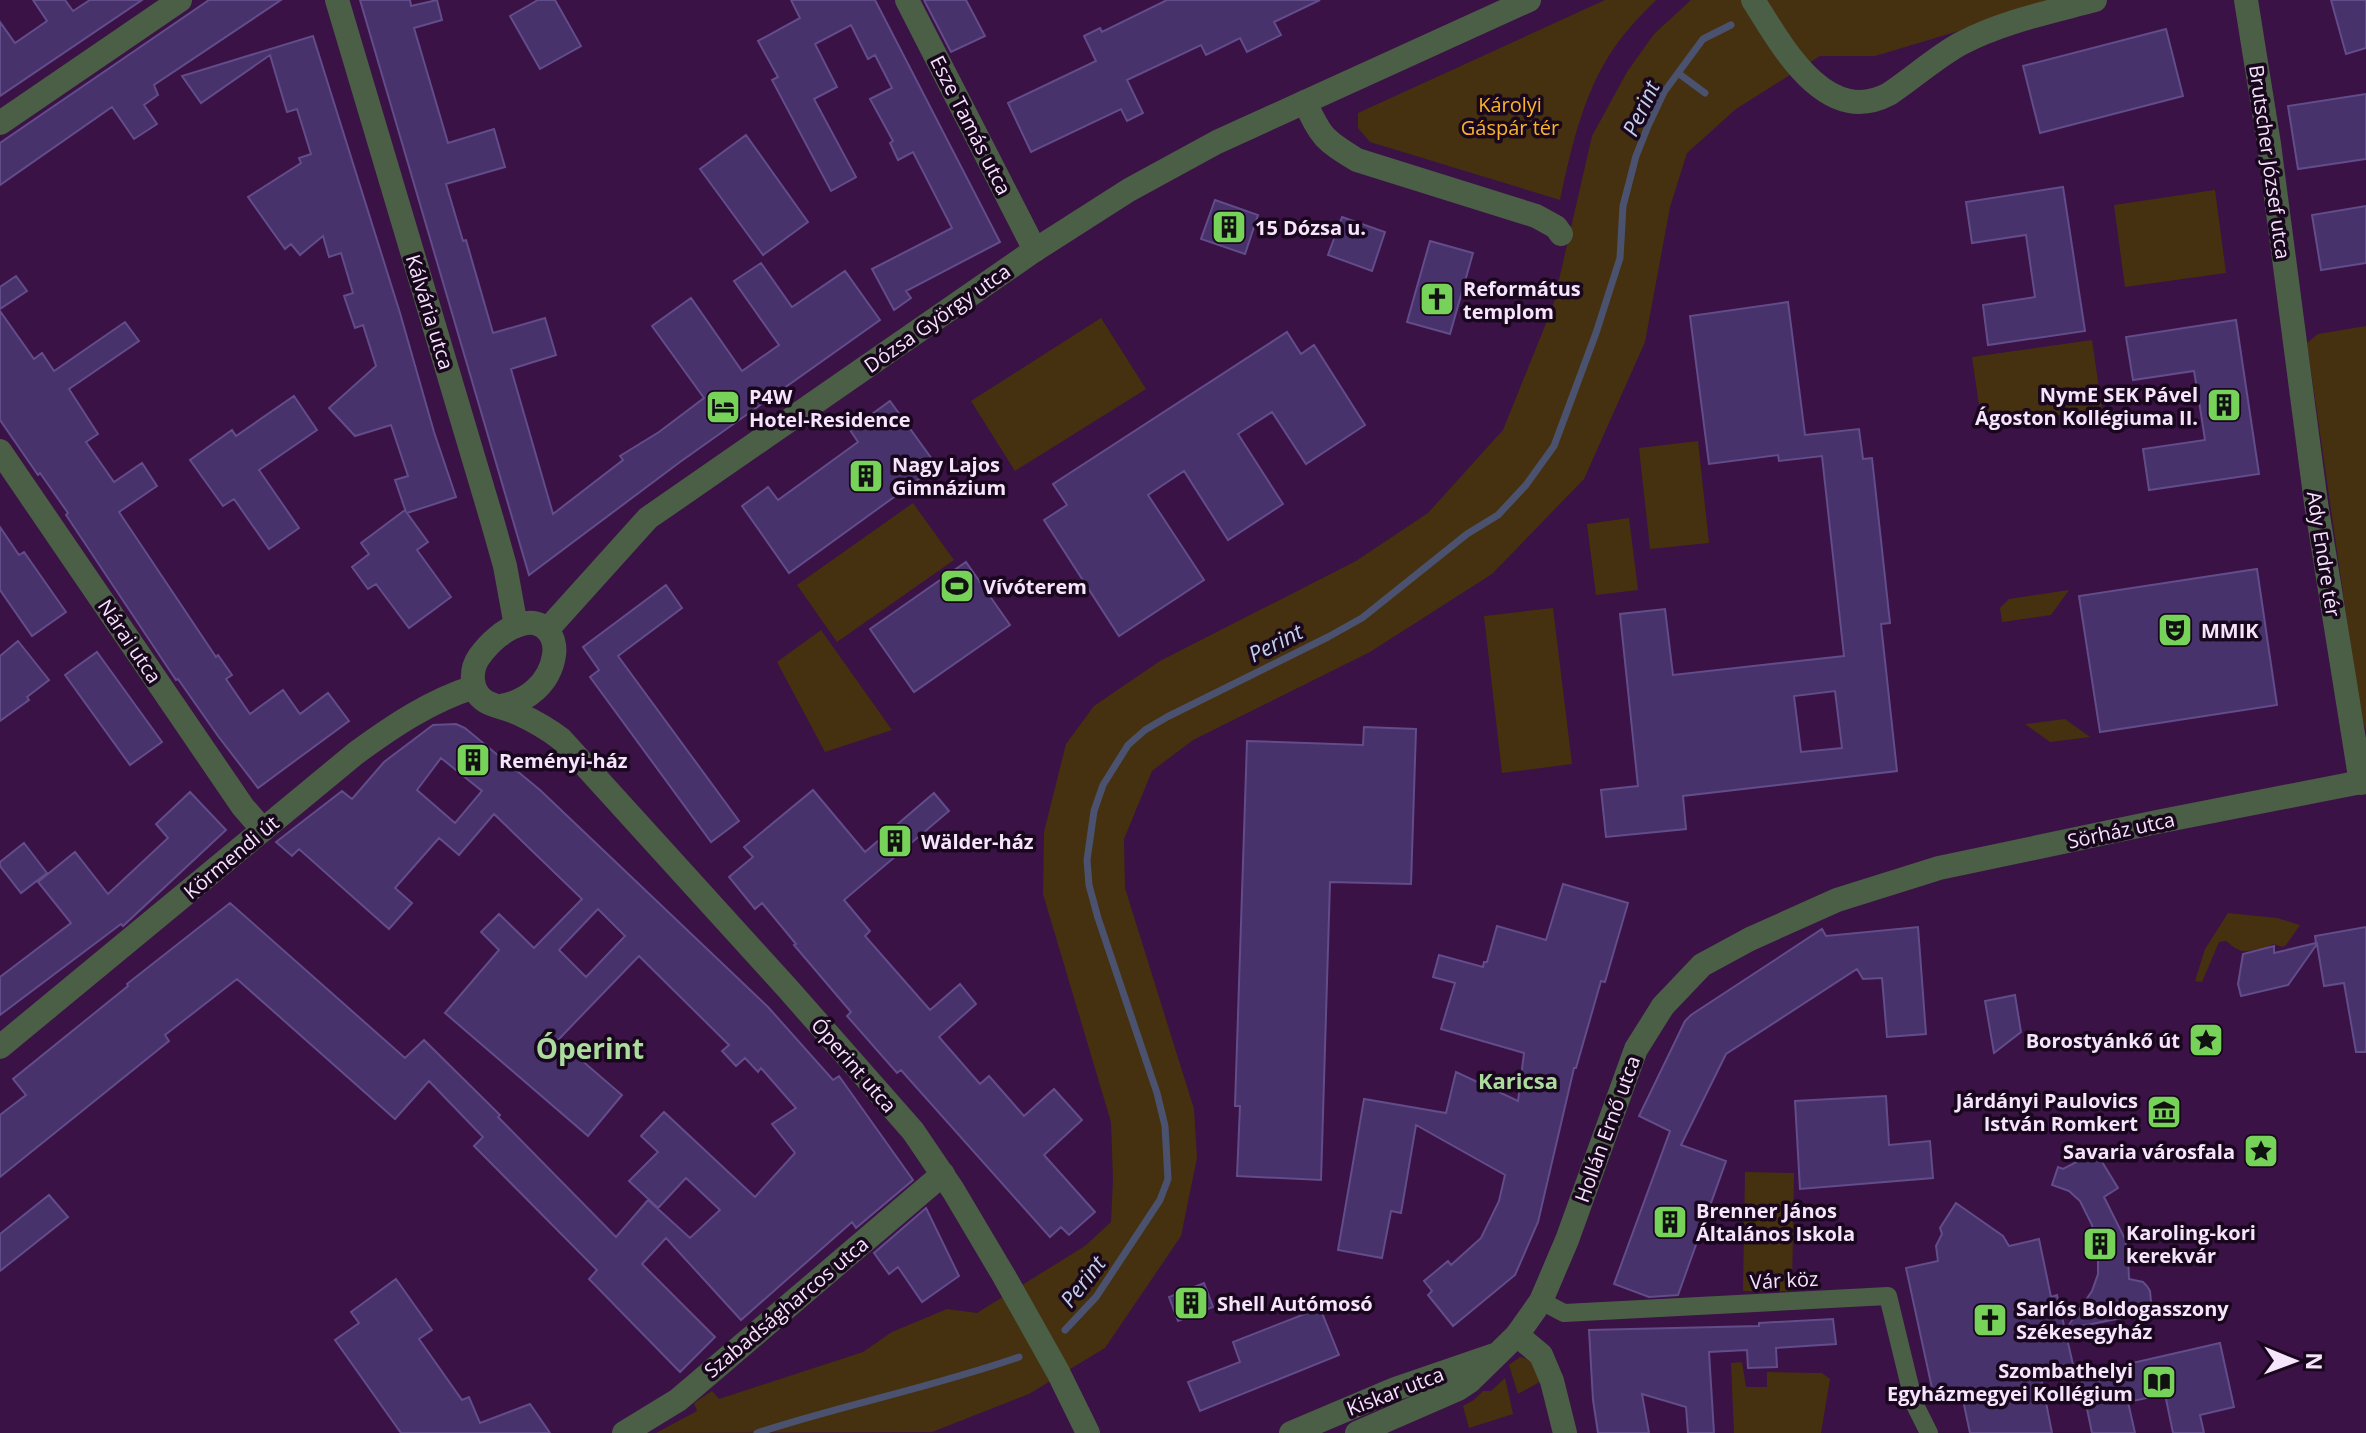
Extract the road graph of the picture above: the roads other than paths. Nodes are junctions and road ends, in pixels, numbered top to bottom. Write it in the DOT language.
graph roads {
  1 [pos="180,0"];
  2 [pos="337,0"];
  3 [pos="907,0"];
  4 [pos="1529,0"];
  5 [pos="1753,0"];
  6 [pos="2095,0"];
  7 [pos="2246,0"];
  8 [pos="1305,102"];
  9 [pos="0,123"];
  10 [pos="1561,234"];
  11 [pos="1035,250"];
  12 [pos="2292,325"];
  13 [pos="0,451"];
  14 [pos="516,626"];
  15 [pos="547,630"];
  16 [pos="548,676"];
  17 [pos="474,687"];
  18 [pos="500,706"];
  19 [pos="561,739"];
  20 [pos="2363,782"];
  21 [pos="263,830"];
  22 [pos="1879,887"];
  23 [pos="0,1047"];
  24 [pos="943,1174"];
  25 [pos="1541,1301"];
  26 [pos="1509,1343"];
  27 [pos="1395,1389"];
  28 [pos="1360,1432"];
  29 [pos="624,1433"];
  30 [pos="1088,1433"];
  31 [pos="1291,1433"];
  32 [pos="1565,1433"];
  33 [pos="1929,1433"];
  1 -- 9 [label="street"];
  2 -- 14 [label="street, Kálvária utca"];
  3 -- 11 [label="street, Esze Tamás utca"];
  4 -- 8 [label="street"];
  5 -- 6 [label="street"];
  7 -- 12 [label="street, Brutscher József utca"];
  8 -- 10 [label="street"];
  8 -- 11 [label="street"];
  11 -- 15 [label="street, Dózsa György utca"];
  12 -- 20 [label="street, Ady Endre tér"];
  13 -- 21 [label="street, Nárai utca"];
  14 -- 15 [label="street"];
  14 -- 17 [label="street"];
  15 -- 16 [label="street"];
  16 -- 18 [label="street"];
  16 -- 19 [label="street, Óperint utca"];
  17 -- 18 [label="street"];
  17 -- 21 [label="street, Körmendi út"];
  18 -- 19 [label="street, Óperint utca"];
  19 -- 24 [label="street, Óperint utca"];
  20 -- 22 [label="street, Sörház utca"];
  21 -- 23 [label="street, Körmendi út"];
  22 -- 25 [label="street, Hollán Ernő utca"];
  24 -- 29 [label="street, Szabadságharcos utca"];
  24 -- 30 [label="street, Óperint utca"];
  25 -- 26 [label="street, Hollán Ernő utca"];
  25 -- 33 [label="street, Vár köz"];
  26 -- 27 [label="street, Kiskar utca"];
  26 -- 28 [label="street, Kiskar utca"];
  26 -- 32 [label="street"];
  27 -- 28 [label="street"];
  27 -- 31 [label="street, Kiskar utca"];
}
